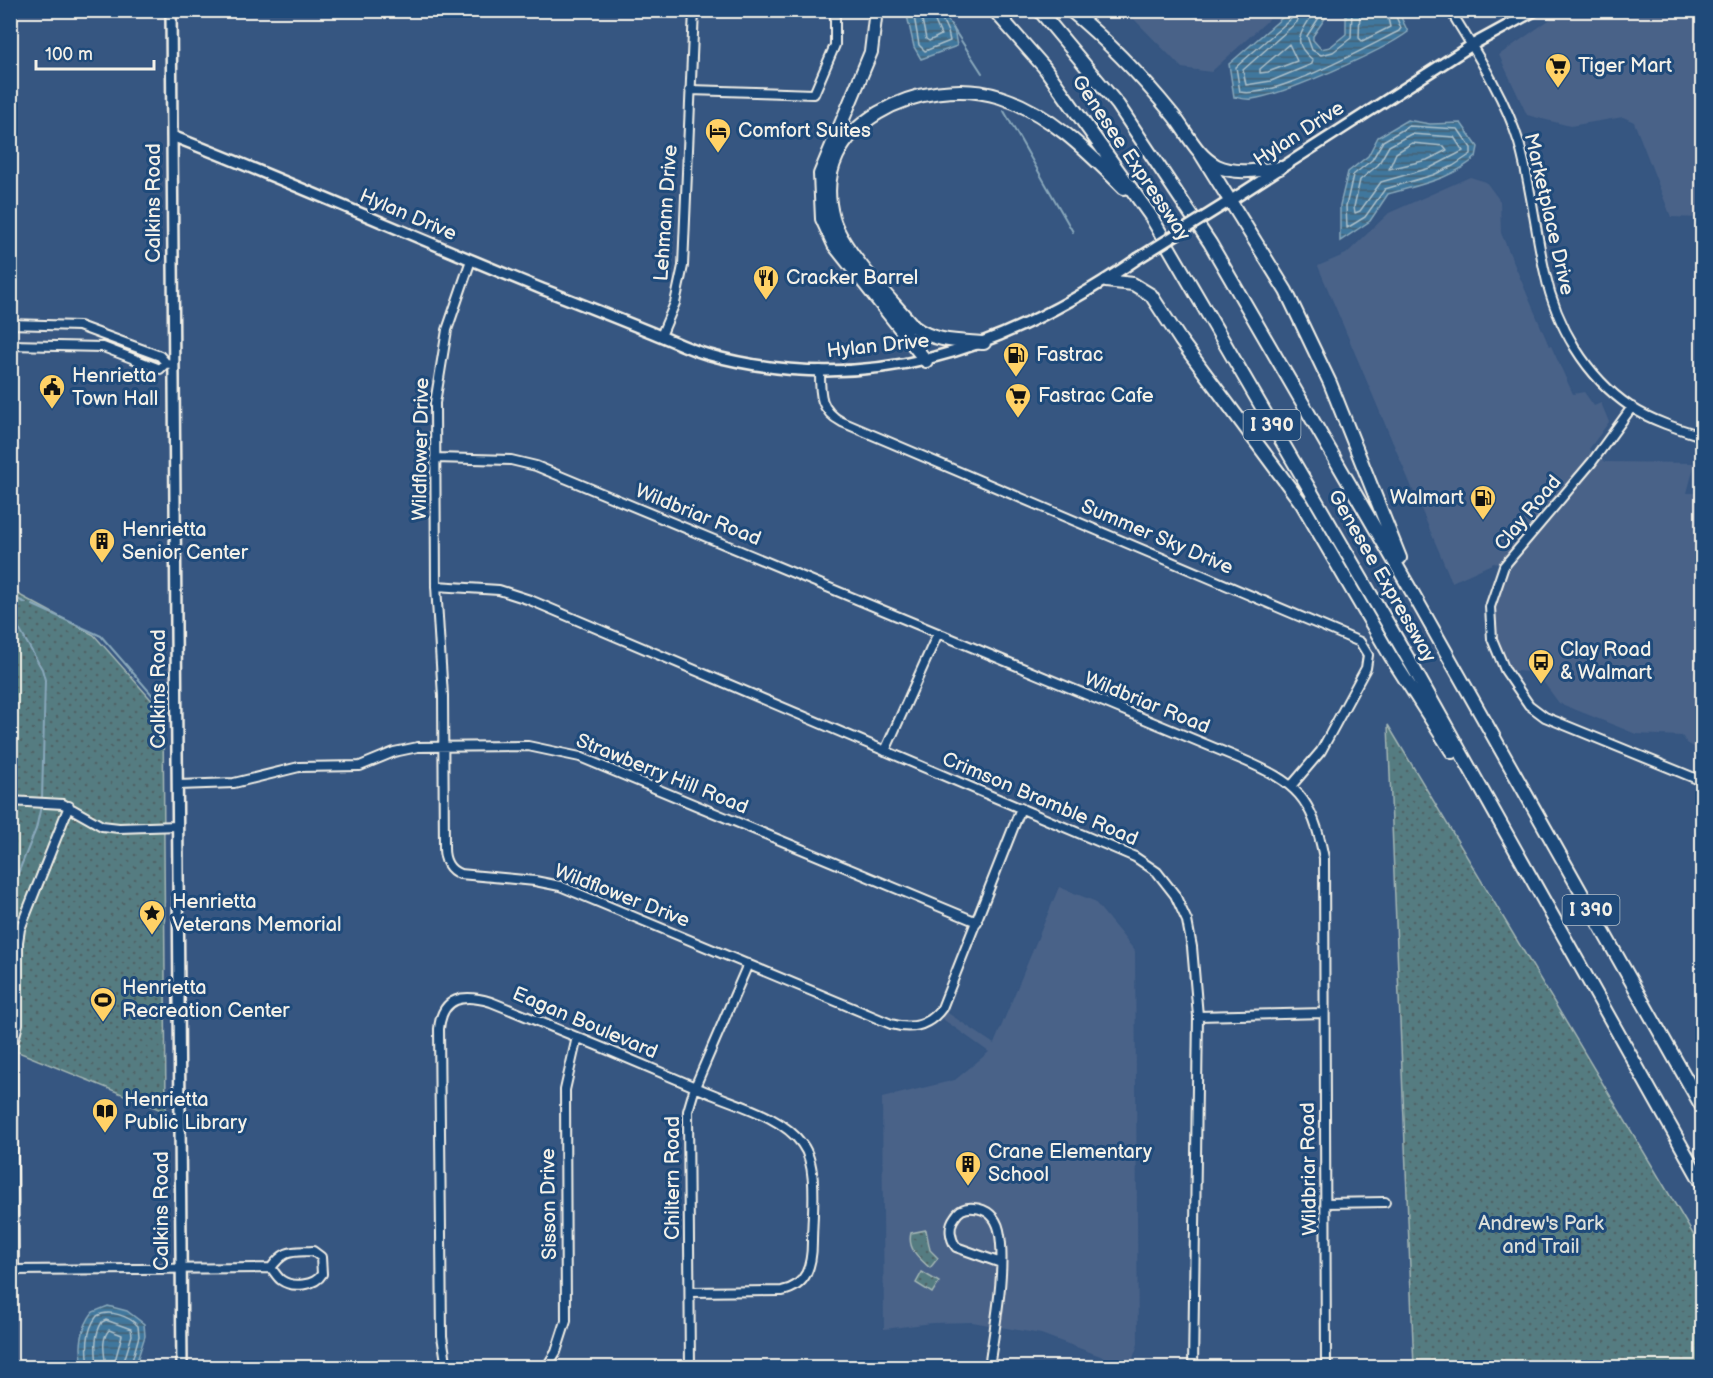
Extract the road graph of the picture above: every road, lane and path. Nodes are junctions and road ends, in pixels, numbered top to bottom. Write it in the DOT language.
graph roads {
  1 [pos="171,10"];
  2 [pos="694,10"];
  3 [pos="835,10"];
  4 [pos="876,10"];
  5 [pos="994,10"];
  6 [pos="1039,10"];
  7 [pos="1070,10"];
  8 [pos="1450,10"];
  9 [pos="1536,10"];
  10 [pos="1472,45"];
  11 [pos="690,90"];
  12 [pos="172,136"];
  13 [pos="1201,154"];
  14 [pos="1280,168"];
  15 [pos="1227,203"];
  16 [pos="1150,215"];
  17 [pos="471,260"];
  18 [pos="1106,281"];
  19 [pos="10,324"];
  20 [pos="661,336"];
  21 [pos="984,343"];
  22 [pos="10,345"];
  23 [pos="926,361"];
  24 [pos="169,364"];
  25 [pos="820,370"];
  26 [pos="1632,407"];
  27 [pos="1702,436"];
  28 [pos="435,458"];
  29 [pos="436,586"];
  30 [pos="1416,599"];
  31 [pos="938,633"];
  32 [pos="444,746"];
  33 [pos="885,751"];
  34 [pos="1702,781"];
  35 [pos="178,785"];
  36 [pos="1292,785"];
  37 [pos="10,801"];
  38 [pos="69,806"];
  39 [pos="1021,808"];
  40 [pos="178,826"];
  41 [pos="1520,859"];
  42 [pos="977,922"];
  43 [pos="748,964"];
  44 [pos="1324,1013"];
  45 [pos="1198,1016"];
  46 [pos="578,1037"];
  47 [pos="695,1087"];
  48 [pos="1702,1107"];
  49 [pos="1702,1183"];
  50 [pos="1385,1202"];
  51 [pos="1326,1203"];
  52 [pos="1001,1263"];
  53 [pos="180,1267"];
  54 [pos="272,1268"];
  55 [pos="12,1270"];
  56 [pos="690,1293"];
  57 [pos="182,1368"];
  58 [pos="447,1368"];
  59 [pos="546,1368"];
  60 [pos="690,1368"];
  61 [pos="989,1368"];
  62 [pos="1193,1368"];
  63 [pos="1326,1368"];
  1 -- 12 [label="main road, Calkins Road"];
  2 -- 11 [label="street, Lehmann Drive"];
  3 -- 11 [label="street"];
  4 -- 23 [label="highway"];
  5 -- 16 [label="highway, Genesee Expressway / I 390"];
  6 -- 30 [label="highway, Genesee Expressway / I 390"];
  7 -- 13 [label="highway"];
  8 -- 10 [label="street, Marketplace Drive"];
  9 -- 10 [label="main road, Hylan Drive"];
  10 -- 14 [label="main road, Hylan Drive"];
  10 -- 26 [label="street, Marketplace Drive"];
  11 -- 20 [label="street, Lehmann Drive"];
  12 -- 17 [label="main road, Hylan Drive"];
  12 -- 24 [label="main road, Calkins Road"];
  13 -- 14 [label="highway"];
  13 -- 15 [label="highway"];
  14 -- 15 [label="main road, Hylan Drive"];
  15 -- 18 [label="main road, Hylan Drive, bridge"];
  15 -- 30 [label="highway"];
  16 -- 21 [label="highway"];
  16 -- 41 [label="highway, Genesee Expressway / I 390"];
  17 -- 20 [label="main road, Hylan Drive"];
  17 -- 28 [label="street, Wildflower Drive"];
  18 -- 21 [label="main road, Hylan Drive"];
  18 -- 41 [label="highway"];
  19 -- 24 [label="street"];
  20 -- 25 [label="main road, Hylan Drive"];
  21 -- 23 [label="main road, Hylan Drive"];
  22 -- 24 [label="street"];
  23 -- 25 [label="main road, Hylan Drive"];
  24 -- 35 [label="main road, Calkins Road"];
  25 -- 36 [label="street, Summer Sky Drive"];
  26 -- 27 [label="street, Marketplace Drive"];
  26 -- 34 [label="street, Clay Road"];
  28 -- 29 [label="street, Wildflower Drive"];
  28 -- 31 [label="street, Wildbriar Road"];
  29 -- 32 [label="street, Wildflower Drive"];
  29 -- 33 [label="street, Crimson Bramble Road"];
  30 -- 48 [label="highway, Genesee Expressway / I 390"];
  31 -- 33 [label="street"];
  31 -- 36 [label="street, Wildbriar Road"];
  32 -- 35 [label="street, Strawberry Hill Road"];
  32 -- 42 [label="street, Strawberry Hill Road"];
  32 -- 43 [label="street, Wildflower Drive"];
  33 -- 39 [label="street, Crimson Bramble Road"];
  35 -- 40 [label="main road, Calkins Road"];
  36 -- 44 [label="street, Wildbriar Road"];
  37 -- 38 [label="street"];
  38 -- 40 [label="street"];
  38 -- 55 [label="street"];
  39 -- 42 [label="street, Wildflower Drive"];
  39 -- 45 [label="street, Crimson Bramble Road"];
  40 -- 53 [label="main road, Calkins Road"];
  41 -- 49 [label="highway, Genesee Expressway / I 390"];
  42 -- 43 [label="street, Wildflower Drive"];
  43 -- 47 [label="street, Chiltern Road"];
  44 -- 45 [label="street"];
  44 -- 51 [label="street, Wildbriar Road"];
  45 -- 62 [label="street, Crimson Bramble Road"];
  46 -- 47 [label="street, Eagan Boulevard"];
  46 -- 58 [label="street, Eagan Boulevard"];
  46 -- 59 [label="street, Sisson Drive"];
  47 -- 56 [label="street, Chiltern Road"];
  47 -- 56 [label="street, Eagan Boulevard"];
  50 -- 51 [label="street"];
  51 -- 63 [label="street, Wildbriar Road"];
  52 -- 52 [label="street"];
  52 -- 61 [label="street"];
  53 -- 54 [label="street"];
  53 -- 55 [label="street"];
  53 -- 57 [label="main road, Calkins Road"];
  54 -- 54 [label="street"];
  56 -- 60 [label="street, Chiltern Road"];
}
